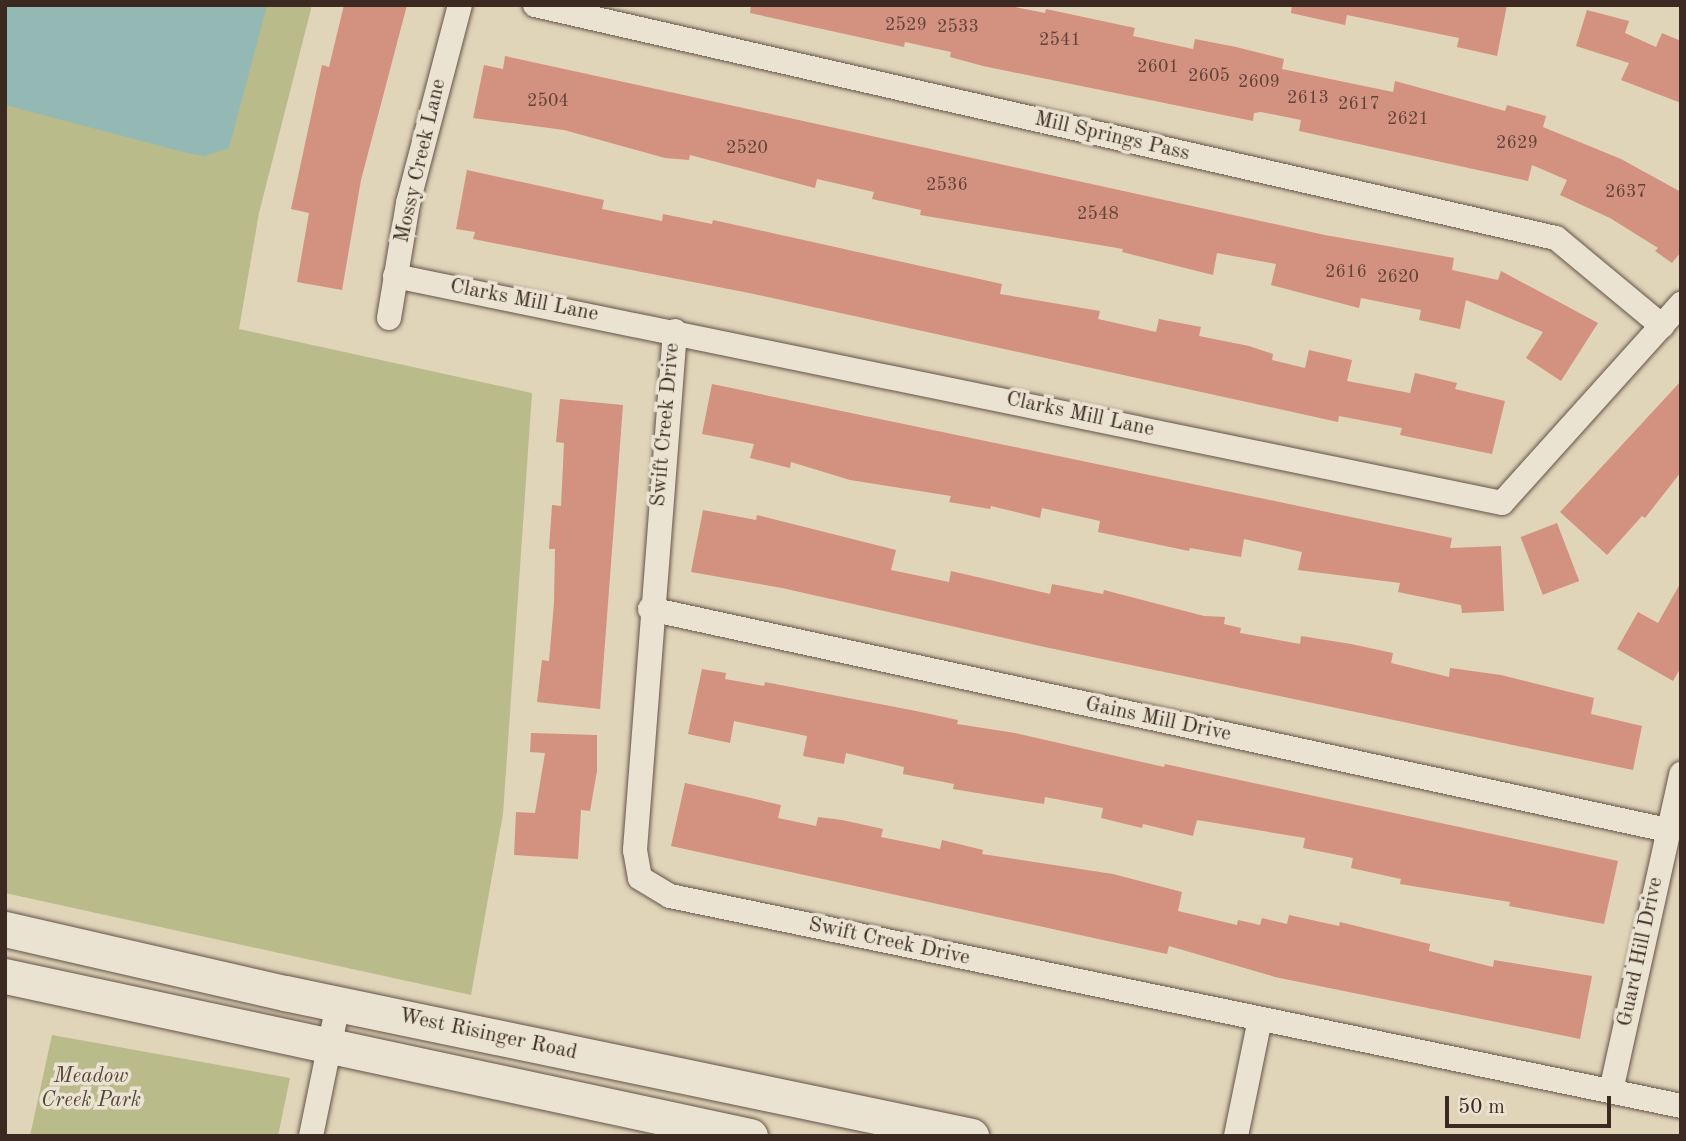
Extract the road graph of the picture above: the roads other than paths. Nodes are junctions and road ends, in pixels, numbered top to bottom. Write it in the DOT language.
graph roads {
  1 [pos="460,5"];
  2 [pos="535,5"];
  3 [pos="396,276"];
  4 [pos="1681,304"];
  5 [pos="389,318"];
  6 [pos="1661,326"];
  7 [pos="675,331"];
  8 [pos="650,609"];
  9 [pos="1681,774"];
  10 [pos="1667,830"];
  11 [pos="5,929"];
  12 [pos="5,940"];
  13 [pos="80,947"];
  14 [pos="5,976"];
  15 [pos="338,1004"];
  16 [pos="1260,1019"];
  17 [pos="329,1048"];
  18 [pos="1611,1091"];
  19 [pos="1681,1106"];
  20 [pos="310,1136"];
  21 [pos="750,1136"];
  22 [pos="971,1136"];
  23 [pos="1236,1136"];
  1 -- 3 [label="street, Mossy Creek Lane"];
  2 -- 6 [label="street, Mill Springs Pass"];
  3 -- 5 [label="street, Mossy Creek Lane"];
  3 -- 7 [label="street, Clarks Mill Lane"];
  4 -- 6 [label="street, Clarks Mill Lane"];
  6 -- 7 [label="street, Clarks Mill Lane"];
  7 -- 8 [label="street, Swift Creek Drive"];
  8 -- 10 [label="street, Gains Mill Drive"];
  8 -- 16 [label="street, Swift Creek Drive"];
  9 -- 10 [label="street, Guard Hill Drive"];
  10 -- 18 [label="street, Guard Hill Drive"];
  11 -- 13 [label="main road, West Risinger Road"];
  12 -- 13 [label="main road"];
  13 -- 15 [label="main road, West Risinger Road"];
  14 -- 17 [label="main road"];
  15 -- 17 [label="street"];
  15 -- 22 [label="main road, West Risinger Road"];
  16 -- 18 [label="street, Swift Creek Drive"];
  16 -- 23 [label="street"];
  17 -- 20 [label="street"];
  17 -- 21 [label="main road"];
  18 -- 19 [label="street, Swift Creek Drive"];
}
